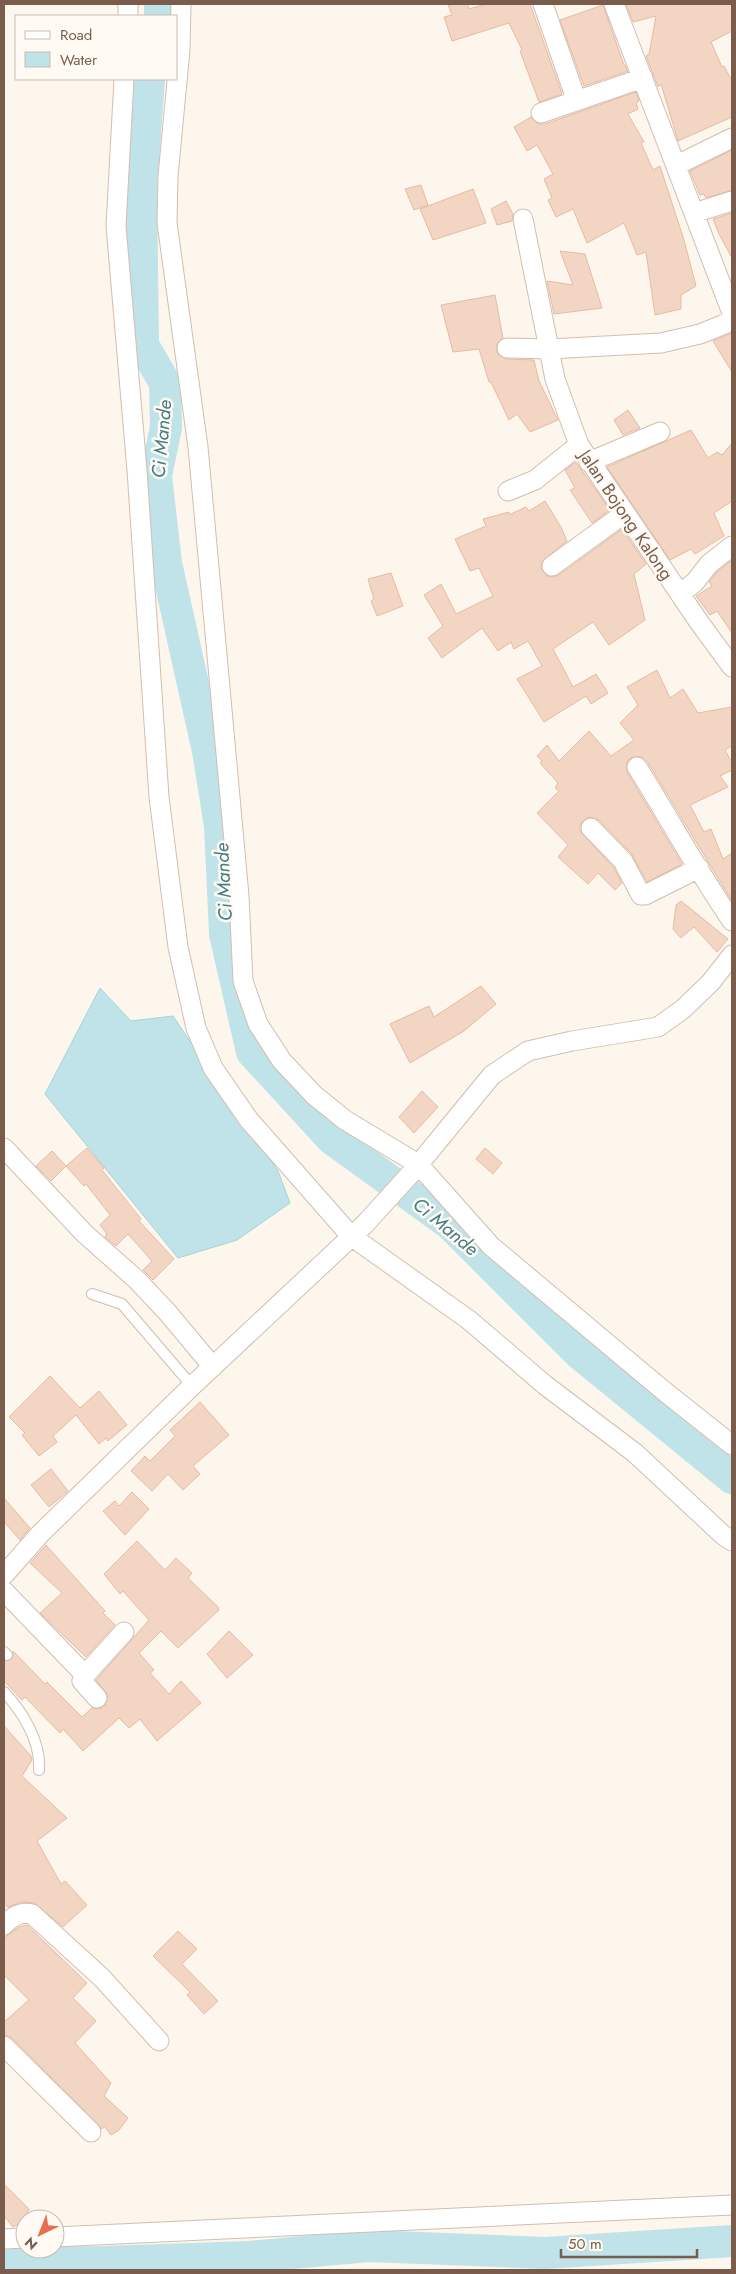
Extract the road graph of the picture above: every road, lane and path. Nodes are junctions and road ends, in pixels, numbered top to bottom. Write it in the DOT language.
graph roads {
  1 [pos="181,4"];
  2 [pos="543,4"];
  3 [pos="614,4"];
  4 [pos="178,71"];
  5 [pos="643,78"];
  6 [pos="124,80"];
  7 [pos="177,80"];
  8 [pos="576,100"];
  9 [pos="541,113"];
  10 [pos="732,138"];
  11 [pos="677,165"];
  12 [pos="732,201"];
  13 [pos="694,213"];
  14 [pos="523,219"];
  15 [pos="732,313"];
  16 [pos="732,321"];
  17 [pos="507,348"];
  18 [pos="549,349"];
  19 [pos="660,432"];
  20 [pos="579,445"];
  21 [pos="589,462"];
  22 [pos="508,491"];
  23 [pos="624,513"];
  24 [pos="732,546"];
  25 [pos="552,566"];
  26 [pos="680,594"];
  27 [pos="732,667"];
  28 [pos="637,767"];
  29 [pos="591,828"];
  30 [pos="699,868"];
  31 [pos="732,921"];
  32 [pos="732,955"];
  33 [pos="4,1148"];
  34 [pos="416,1167"];
  35 [pos="350,1236"];
  36 [pos="92,1294"];
  37 [pos="213,1366"];
  38 [pos="192,1386"];
  39 [pos="732,1445"];
  40 [pos="732,1540"];
  41 [pos="4,1575"];
  42 [pos="4,1591"];
  43 [pos="124,1632"];
  44 [pos="85,1675"];
  45 [pos="4,1692"];
  46 [pos="97,1698"];
  47 [pos="39,1770"];
  48 [pos="6,1918"];
  49 [pos="159,2041"];
  50 [pos="4,2046"];
  51 [pos="91,2132"];
  52 [pos="732,2206"];
  53 [pos="65,2237"];
  1 -- 4 [label="street"];
  2 -- 8 [label="street"];
  3 -- 5 [label="street"];
  5 -- 8 [label="street"];
  5 -- 11 [label="street"];
  6 -- 35 [label="street"];
  7 -- 34 [label="street"];
  8 -- 9 [label="street"];
  10 -- 11 [label="street"];
  11 -- 13 [label="street"];
  12 -- 13 [label="street"];
  13 -- 15 [label="street"];
  14 -- 18 [label="street, Jalan Bojong Kalong"];
  16 -- 18 [label="street"];
  17 -- 18 [label="street"];
  18 -- 20 [label="street, Jalan Bojong Kalong"];
  19 -- 21 [label="street"];
  20 -- 21 [label="street, Jalan Bojong Kalong"];
  20 -- 22 [label="street"];
  21 -- 23 [label="street, Jalan Bojong Kalong"];
  23 -- 25 [label="street"];
  23 -- 26 [label="street, Jalan Bojong Kalong"];
  24 -- 26 [label="street"];
  26 -- 27 [label="street, Jalan Bojong Kalong"];
  28 -- 30 [label="street"];
  29 -- 30 [label="street"];
  30 -- 31 [label="street"];
  32 -- 34 [label="street"];
  33 -- 37 [label="street"];
  34 -- 35 [label="street"];
  34 -- 39 [label="street"];
  35 -- 37 [label="street"];
  35 -- 40 [label="street"];
  36 -- 38 [label="lane"];
  37 -- 38 [label="street"];
  38 -- 41 [label="street"];
  42 -- 44 [label="street"];
  43 -- 44 [label="street"];
  44 -- 46 [label="street"];
  45 -- 47 [label="lane"];
  48 -- 49 [label="street"];
  50 -- 51 [label="street"];
  52 -- 53 [label="street"];
}
